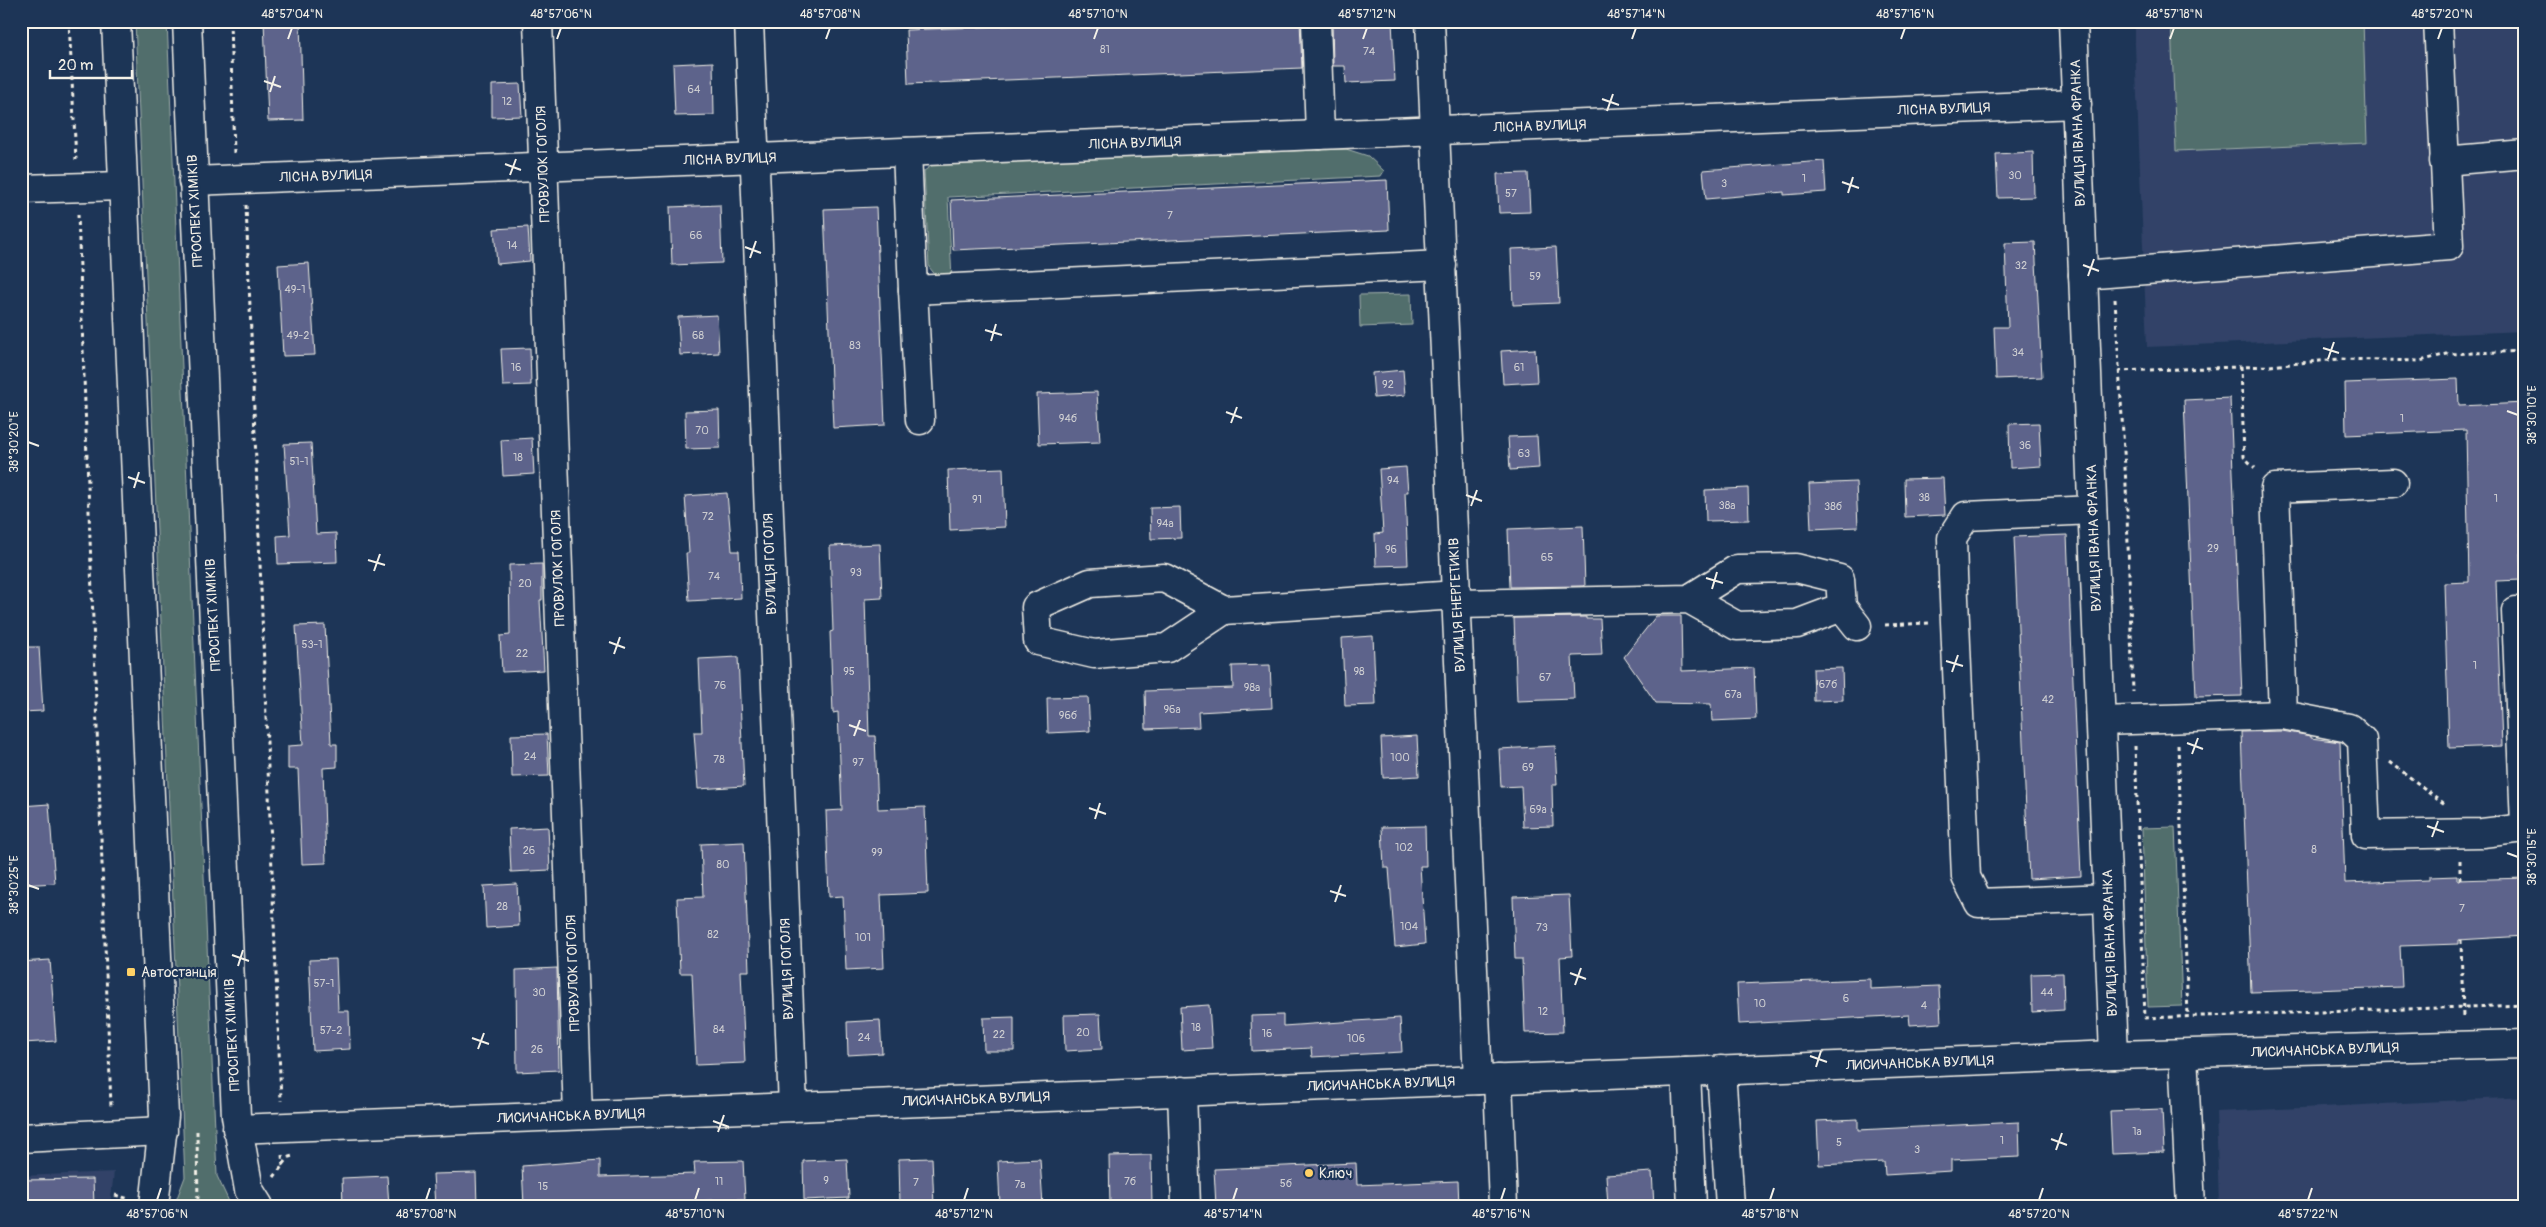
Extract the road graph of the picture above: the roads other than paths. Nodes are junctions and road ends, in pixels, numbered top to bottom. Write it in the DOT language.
graph roads {
  1 [pos="116,21"];
  2 [pos="187,21"];
  3 [pos="538,21"];
  4 [pos="749,21"];
  5 [pos="1316,21"];
  6 [pos="1430,21"];
  7 [pos="2073,21"];
  8 [pos="2438,21"];
  9 [pos="2077,104"];
  10 [pos="1435,131"];
  11 [pos="1320,135"];
  12 [pos="907,152"];
  13 [pos="2525,154"];
  14 [pos="754,158"];
  15 [pos="2444,161"];
  16 [pos="543,167"];
  17 [pos="193,182"];
  18 [pos="122,186"];
  19 [pos="21,189"];
  20 [pos="1442,265"];
  21 [pos="2084,275"];
  22 [pos="913,290"];
  23 [pos="920,420"];
  24 [pos="2393,483"];
  25 [pos="2092,510"];
  26 [pos="1689,599"];
  27 [pos="1456,600"];
  28 [pos="1224,610"];
  29 [pos="2525,611"];
  30 [pos="2283,715"];
  31 [pos="2101,720"];
  32 [pos="2525,824"];
  33 [pos="2525,828"];
  34 [pos="2108,898"];
  35 [pos="2525,1044"];
  36 [pos="2183,1054"];
  37 [pos="2114,1055"];
  38 [pos="1721,1070"];
  39 [pos="1686,1072"];
  40 [pos="1488,1080"];
  41 [pos="1182,1091"];
  42 [pos="793,1107"];
  43 [pos="578,1115"];
  44 [pos="237,1129"];
  45 [pos="163,1132"];
  46 [pos="21,1138"];
  47 [pos="154,1206"];
  48 [pos="259,1206"];
  49 [pos="1186,1206"];
  50 [pos="1503,1206"];
  51 [pos="1692,1206"];
  52 [pos="1730,1206"];
  53 [pos="2191,1206"];
  1 -- 18 [label="street"];
  2 -- 17 [label="street, ПРОСПЕКТ ХІМІКІВ"];
  3 -- 16 [label="street, ПРОВУЛОК ГОГОЛЯ"];
  4 -- 14 [label="street, ВУЛИЦЯ ГОГОЛЯ"];
  5 -- 11 [label="street"];
  6 -- 10 [label="street, ВУЛИЦЯ ЕНЕРГЕТИКІВ"];
  7 -- 9 [label="street, ВУЛИЦЯ ІВАНА ФРАНКА"];
  8 -- 15 [label="street"];
  9 -- 10 [label="street, ЛІСНА ВУЛИЦЯ"];
  9 -- 21 [label="street, ВУЛИЦЯ ІВАНА ФРАНКА"];
  10 -- 11 [label="street, ЛІСНА ВУЛИЦЯ"];
  10 -- 20 [label="street, ВУЛИЦЯ ЕНЕРГЕТИКІВ"];
  11 -- 12 [label="street, ЛІСНА ВУЛИЦЯ"];
  12 -- 14 [label="street, ЛІСНА ВУЛИЦЯ"];
  12 -- 22 [label="street"];
  13 -- 15 [label="street"];
  14 -- 16 [label="street, ЛІСНА ВУЛИЦЯ"];
  14 -- 42 [label="street, ВУЛИЦЯ ГОГОЛЯ"];
  15 -- 21 [label="street"];
  16 -- 17 [label="street, ЛІСНА ВУЛИЦЯ"];
  16 -- 43 [label="street, ПРОВУЛОК ГОГОЛЯ"];
  17 -- 44 [label="street, ПРОСПЕКТ ХІМІКІВ"];
  18 -- 19 [label="street"];
  18 -- 45 [label="street"];
  20 -- 22 [label="street"];
  20 -- 27 [label="street, ВУЛИЦЯ ЕНЕРГЕТИКІВ"];
  21 -- 25 [label="street, ВУЛИЦЯ ІВАНА ФРАНКА"];
  22 -- 23 [label="street"];
  24 -- 30 [label="street"];
  25 -- 31 [label="street, ВУЛИЦЯ ІВАНА ФРАНКА"];
  25 -- 34 [label="street"];
  26 -- 26 [label="street"];
  26 -- 27 [label="street"];
  27 -- 28 [label="street"];
  27 -- 40 [label="street, ВУЛИЦЯ ЕНЕРГЕТИКІВ"];
  28 -- 28 [label="street"];
  29 -- 32 [label="street"];
  30 -- 31 [label="street"];
  30 -- 33 [label="street"];
  31 -- 34 [label="street, ВУЛИЦЯ ІВАНА ФРАНКА"];
  34 -- 37 [label="street, ВУЛИЦЯ ІВАНА ФРАНКА"];
  35 -- 36 [label="street, ЛИСИЧАНСЬКА ВУЛИЦЯ"];
  36 -- 37 [label="street, ЛИСИЧАНСЬКА ВУЛИЦЯ"];
  36 -- 53 [label="street"];
  37 -- 38 [label="street, ЛИСИЧАНСЬКА ВУЛИЦЯ"];
  38 -- 39 [label="street, ЛИСИЧАНСЬКА ВУЛИЦЯ"];
  38 -- 52 [label="street"];
  39 -- 40 [label="street, ЛИСИЧАНСЬКА ВУЛИЦЯ"];
  39 -- 51 [label="street"];
  40 -- 41 [label="street, ЛИСИЧАНСЬКА ВУЛИЦЯ"];
  40 -- 50 [label="street, ВУЛИЦЯ ЕНЕРГЕТИКІВ"];
  41 -- 42 [label="street, ЛИСИЧАНСЬКА ВУЛИЦЯ"];
  41 -- 49 [label="street"];
  42 -- 43 [label="street, ЛИСИЧАНСЬКА ВУЛИЦЯ"];
  43 -- 44 [label="street, ЛИСИЧАНСЬКА ВУЛИЦЯ"];
  44 -- 48 [label="street, ПРОСПЕКТ ХІМІКІВ"];
  45 -- 46 [label="street"];
  45 -- 47 [label="street"];
}
